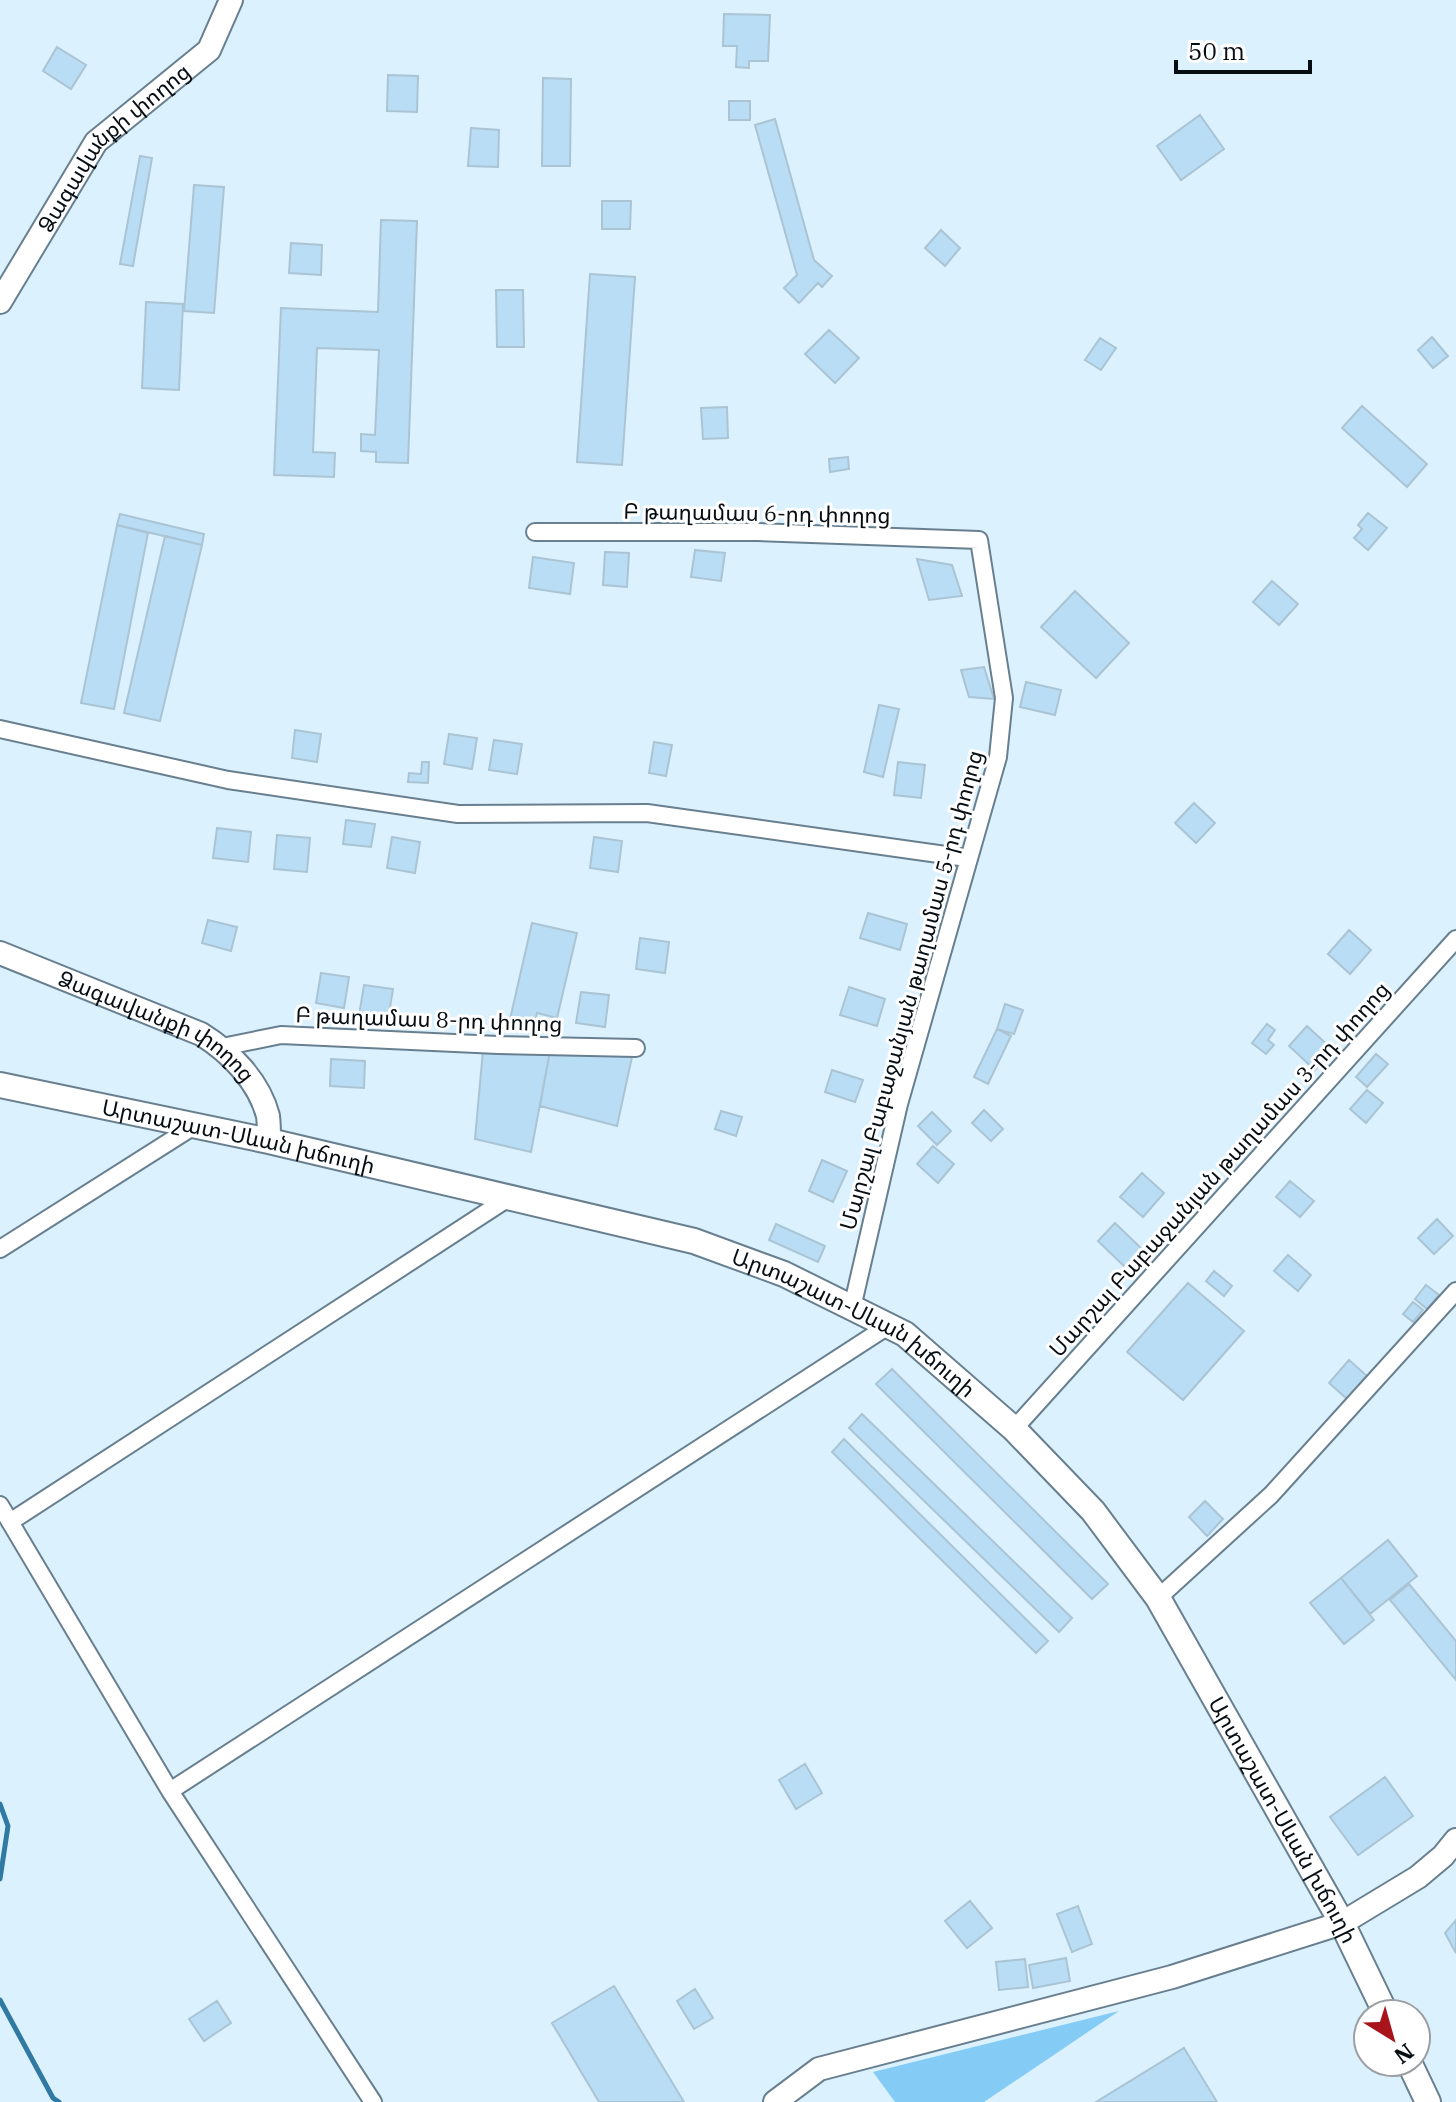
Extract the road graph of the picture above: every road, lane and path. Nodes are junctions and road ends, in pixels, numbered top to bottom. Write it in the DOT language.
graph roads {
  1 [pos="231,0"];
  2 [pos="0,302"];
  3 [pos="535,532"];
  4 [pos="979,540"];
  5 [pos="0,729"];
  6 [pos="967,858"];
  7 [pos="1456,939"];
  8 [pos="0,953"];
  9 [pos="222,1047"];
  10 [pos="636,1048"];
  11 [pos="0,1085"];
  12 [pos="194,1126"];
  13 [pos="269,1141"];
  14 [pos="510,1197"];
  15 [pos="0,1249"];
  16 [pos="1456,1291"];
  17 [pos="852,1308"];
  18 [pos="888,1326"];
  19 [pos="1014,1429"];
  20 [pos="0,1505"];
  21 [pos="10,1522"];
  22 [pos="1158,1598"];
  23 [pos="170,1791"];
  24 [pos="1456,1840"];
  25 [pos="1342,1923"];
  26 [pos="1378,1998"];
  27 [pos="1417,2078"];
  28 [pos="373,2102"];
  29 [pos="775,2102"];
  30 [pos="1428,2102"];
  1 -- 2 [label="street, Ձագավանքի փողոց"];
  3 -- 4 [label="street, Բ թաղամաս 6-րդ փողոց"];
  4 -- 6 [label="street, Մարշալ Բաբաջանյան թաղամաս 5-րդ փողոց"];
  5 -- 6 [label="street"];
  6 -- 17 [label="street, Մարշալ Բաբաջանյան թաղամաս 5-րդ փողոց"];
  7 -- 19 [label="street, Մարշալ Բաբաջանյան թաղամաս 3-րդ փողոց"];
  8 -- 9 [label="street, Ձագավանքի փողոց"];
  9 -- 10 [label="street, Բ թաղամաս 8-րդ փողոց"];
  9 -- 13 [label="street, Ձագավանքի փողոց"];
  11 -- 12 [label="main road, Արտաշատ-Սևան խճուղի"];
  12 -- 13 [label="main road, Արտաշատ-Սևան խճուղի"];
  12 -- 15 [label="street"];
  13 -- 14 [label="main road, Արտաշատ-Սևան խճուղի"];
  14 -- 17 [label="main road, Արտաշատ-Սևան խճուղի"];
  14 -- 21 [label="street"];
  16 -- 22 [label="street"];
  17 -- 18 [label="main road, Արտաշատ-Սևան խճուղի"];
  18 -- 19 [label="main road, Արտաշատ-Սևան խճուղի"];
  18 -- 23 [label="street"];
  19 -- 22 [label="main road, Արտաշատ-Սևան խճուղի"];
  20 -- 21 [label="street"];
  21 -- 23 [label="street"];
  22 -- 25 [label="main road, Արտաշատ-Սևան խճուղի"];
  23 -- 28 [label="street"];
  24 -- 25 [label="street"];
  25 -- 26 [label="main road, Արտաշատ-Սևան խճուղի"];
  25 -- 29 [label="street"];
  27 -- 30 [label="main road"];
}
